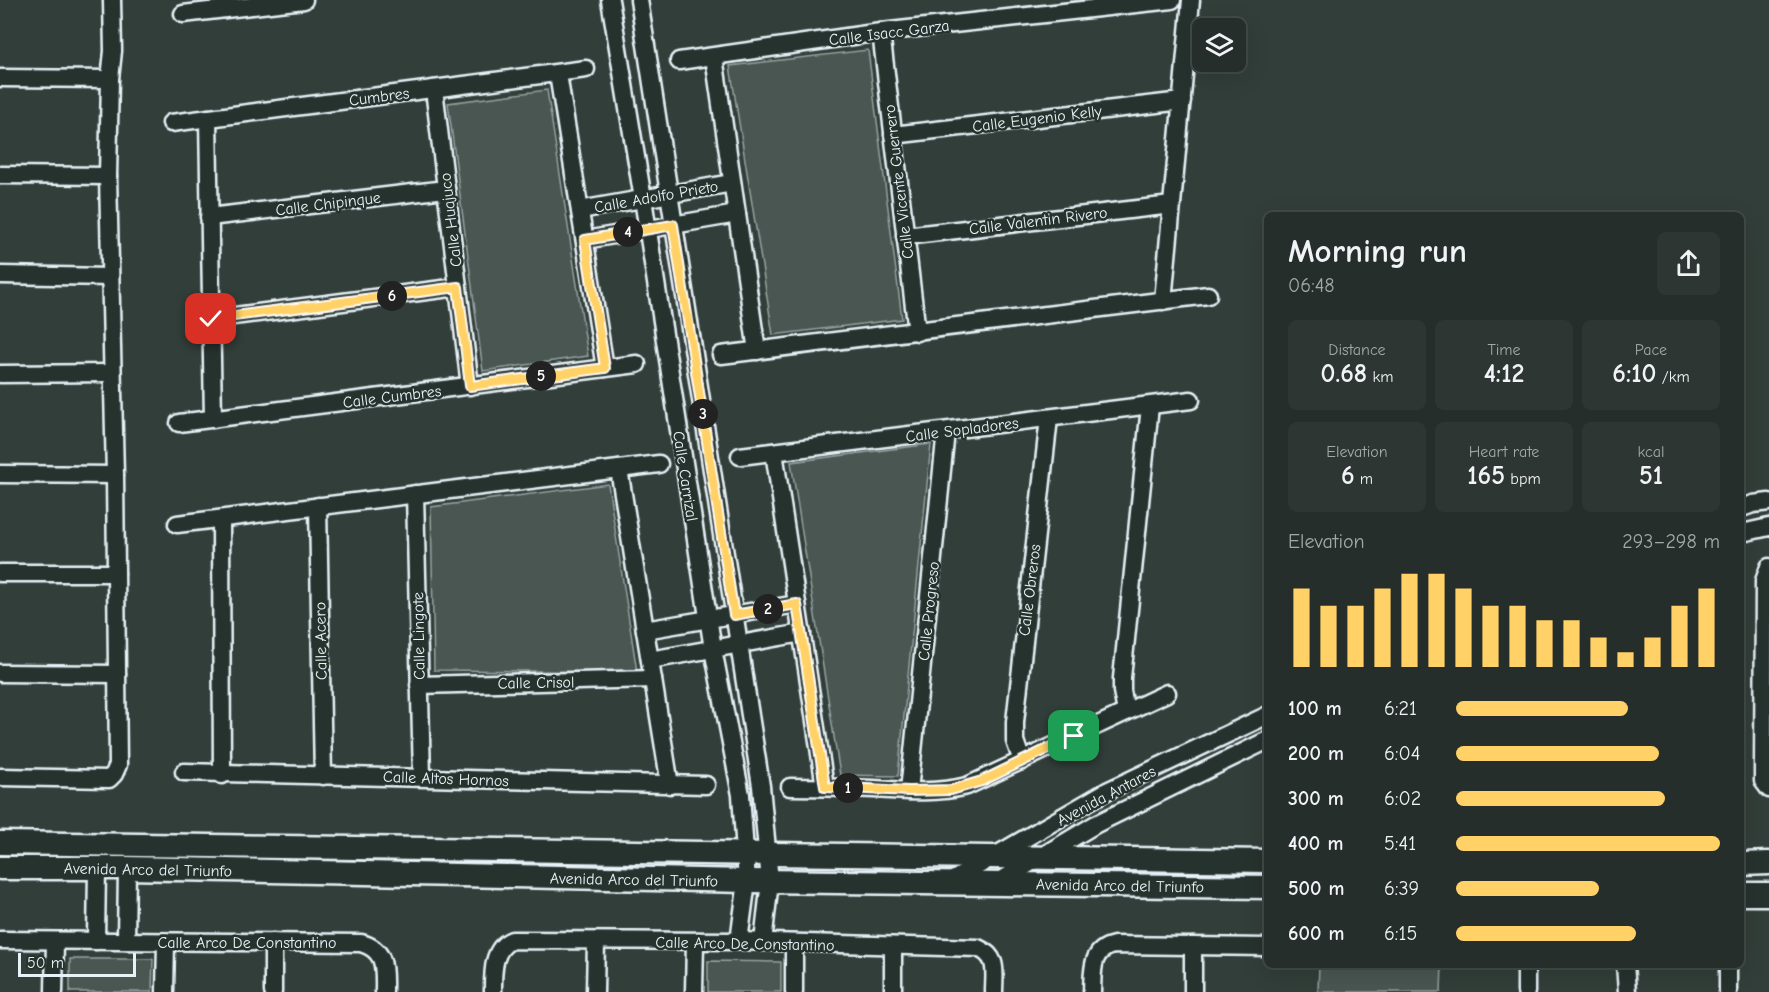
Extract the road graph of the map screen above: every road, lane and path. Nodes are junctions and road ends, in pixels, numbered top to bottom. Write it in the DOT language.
graph roads {
  1 [pos="112,0"];
  2 [pos="304,0"];
  3 [pos="610,0"];
  4 [pos="639,0"];
  5 [pos="1172,0"];
  6 [pos="1191,0"];
  7 [pos="221,4"];
  8 [pos="183,14"];
  9 [pos="880,32"];
  10 [pos="714,57"];
  11 [pos="679,62"];
  12 [pos="585,69"];
  13 [pos="558,74"];
  14 [pos="0,78"];
  15 [pos="110,80"];
  16 [pos="434,89"];
  17 [pos="1182,101"];
  18 [pos="208,118"];
  19 [pos="171,123"];
  20 [pos="892,135"];
  21 [pos="0,175"];
  22 [pos="108,176"];
  23 [pos="732,183"];
  24 [pos="446,189"];
  25 [pos="668,194"];
  26 [pos="643,199"];
  27 [pos="1172,205"];
  28 [pos="580,210"];
  29 [pos="737,214"];
  30 [pos="210,217"];
  31 [pos="673,225"];
  32 [pos="648,229"];
  33 [pos="905,236"];
  34 [pos="585,240"];
  35 [pos="0,275"];
  36 [pos="110,277"];
  37 [pos="458,287"];
  38 [pos="1208,296"];
  39 [pos="1163,301"];
  40 [pos="211,319"];
  41 [pos="917,332"];
  42 [pos="757,351"];
  43 [pos="721,355"];
  44 [pos="637,364"];
  45 [pos="605,368"];
  46 [pos="112,373"];
  47 [pos="0,374"];
  48 [pos="470,386"];
  49 [pos="1191,400"];
  50 [pos="1150,405"];
  51 [pos="1048,418"];
  52 [pos="213,419"];
  53 [pos="178,423"];
  54 [pos="946,431"];
  55 [pos="774,452"];
  56 [pos="740,456"];
  57 [pos="659,464"];
  58 [pos="619,469"];
  59 [pos="0,474"];
  60 [pos="115,475"];
  61 [pos="415,494"];
  62 [pos="1769,502"];
  63 [pos="318,506"];
  64 [pos="1744,508"];
  65 [pos="221,519"];
  66 [pos="177,524"];
  67 [pos="1769,527"];
  68 [pos="1744,533"];
  69 [pos="1769,567"];
  70 [pos="0,573"];
  71 [pos="116,573"];
  72 [pos="797,604"];
  73 [pos="734,615"];
  74 [pos="708,619"];
  75 [pos="645,630"];
  76 [pos="802,633"];
  77 [pos="739,645"];
  78 [pos="713,649"];
  79 [pos="650,660"];
  80 [pos="0,673"];
  81 [pos="117,674"];
  82 [pos="653,679"];
  83 [pos="420,685"];
  84 [pos="1167,693"];
  85 [pos="1126,712"];
  86 [pos="1264,717"];
  87 [pos="1264,742"];
  88 [pos="1022,761"];
  89 [pos="184,772"];
  90 [pos="222,775"];
  91 [pos="322,776"];
  92 [pos="0,777"];
  93 [pos="422,777"];
  94 [pos="670,785"];
  95 [pos="706,785"];
  96 [pos="790,787"];
  97 [pos="825,787"];
  98 [pos="1768,788"];
  99 [pos="909,791"];
  100 [pos="0,843"];
  101 [pos="757,852"];
  102 [pos="992,857"];
  103 [pos="1036,858"];
  104 [pos="1264,861"];
  105 [pos="1769,863"];
  106 [pos="1744,864"];
  107 [pos="0,868"];
  108 [pos="97,868"];
  109 [pos="127,868"];
  110 [pos="747,881"];
  111 [pos="770,881"];
  112 [pos="948,883"];
  113 [pos="995,884"];
  114 [pos="1264,887"];
  115 [pos="1744,894"];
  116 [pos="1769,894"];
  117 [pos="0,940"];
  118 [pos="55,941"];
  119 [pos="96,941"];
  120 [pos="126,941"];
  121 [pos="596,941"];
  122 [pos="739,941"];
  123 [pos="166,942"];
  124 [pos="273,942"];
  125 [pos="695,942"];
  126 [pos="763,942"];
  127 [pos="794,943"];
  128 [pos="893,946"];
  129 [pos="1193,946"];
  130 [pos="1264,946"];
  131 [pos="1526,968"];
  132 [pos="1625,968"];
  133 [pos="1728,968"];
  134 [pos="54,992"];
  135 [pos="165,992"];
  136 [pos="273,992"];
  137 [pos="384,992"];
  138 [pos="493,992"];
  139 [pos="596,992"];
  140 [pos="694,992"];
  141 [pos="794,992"];
  142 [pos="892,992"];
  143 [pos="994,992"];
  144 [pos="1092,992"];
  145 [pos="1193,992"];
  146 [pos="1526,992"];
  147 [pos="1627,992"];
  148 [pos="1728,992"];
  1 -- 15 [label="street"];
  2 -- 7 [label="street"];
  3 -- 26 [label="street, Calle Carrizal"];
  4 -- 25 [label="street, Calle Carrizal"];
  5 -- 9 [label="street, Calle Isacc Garza"];
  6 -- 17 [label="street"];
  7 -- 8 [label="street"];
  9 -- 10 [label="street, Calle Isacc Garza"];
  9 -- 20 [label="street, Calle Vicente Guerrero"];
  10 -- 11 [label="street, Calle Isacc Garza"];
  10 -- 23 [label="street"];
  12 -- 13 [label="street, Cumbres"];
  13 -- 16 [label="street, Cumbres"];
  13 -- 28 [label="street"];
  14 -- 15 [label="street"];
  15 -- 22 [label="street"];
  16 -- 18 [label="street, Cumbres"];
  16 -- 24 [label="street, Calle Huajuco"];
  17 -- 20 [label="street, Calle Eugenio Kelly"];
  17 -- 27 [label="street"];
  18 -- 19 [label="street, Cumbres"];
  18 -- 30 [label="street"];
  20 -- 33 [label="street, Calle Vicente Guerrero"];
  21 -- 22 [label="street"];
  22 -- 36 [label="street"];
  23 -- 25 [label="street, Calle Adolfo Prieto"];
  23 -- 29 [label="street"];
  24 -- 30 [label="street, Calle Chipinque"];
  24 -- 37 [label="street, Calle Huajuco"];
  25 -- 26 [label="street, Calle Adolfo Prieto"];
  25 -- 31 [label="street, Calle Carrizal"];
  26 -- 28 [label="street, Calle Adolfo Prieto"];
  26 -- 32 [label="street, Calle Carrizal"];
  27 -- 33 [label="street, Calle Valentin Rivero"];
  27 -- 39 [label="street"];
  28 -- 34 [label="street"];
  29 -- 31 [label="street, Calle Adolfo Prieto"];
  29 -- 42 [label="street"];
  30 -- 40 [label="street"];
  31 -- 32 [label="street, Calle Adolfo Prieto"];
  31 -- 73 [label="street, Calle Carrizal"];
  32 -- 34 [label="street, Calle Adolfo Prieto"];
  32 -- 74 [label="street, Calle Carrizal"];
  33 -- 41 [label="street, Calle Vicente Guerrero"];
  34 -- 45 [label="street"];
  35 -- 36 [label="street"];
  36 -- 46 [label="street"];
  37 -- 40 [label="street"];
  37 -- 48 [label="street, Calle Huajuco"];
  38 -- 39 [label="street"];
  39 -- 41 [label="street"];
  40 -- 52 [label="street"];
  41 -- 42 [label="street"];
  42 -- 43 [label="street"];
  44 -- 45 [label="street, Calle Cumbres"];
  45 -- 48 [label="street, Calle Cumbres"];
  46 -- 47 [label="street"];
  46 -- 60 [label="street"];
  48 -- 52 [label="street, Calle Cumbres"];
  49 -- 50 [label="street, Calle Sopladores"];
  50 -- 51 [label="street, Calle Sopladores"];
  50 -- 85 [label="street"];
  51 -- 54 [label="street, Calle Sopladores"];
  51 -- 88 [label="street, Calle Obreros"];
  52 -- 53 [label="street, Calle Cumbres"];
  54 -- 55 [label="street, Calle Sopladores"];
  54 -- 99 [label="street, Calle Progreso"];
  55 -- 56 [label="street, Calle Sopladores"];
  55 -- 72 [label="street"];
  57 -- 58 [label="street"];
  58 -- 61 [label="street"];
  58 -- 75 [label="street"];
  59 -- 60 [label="street"];
  60 -- 71 [label="street"];
  61 -- 63 [label="street"];
  61 -- 83 [label="street, Calle Lingote"];
  62 -- 64 [label="street"];
  63 -- 65 [label="street"];
  63 -- 91 [label="street, Calle Acero"];
  65 -- 66 [label="street"];
  65 -- 90 [label="street"];
  67 -- 68 [label="street"];
  69 -- 98 [label="street"];
  70 -- 71 [label="street"];
  71 -- 81 [label="street"];
  72 -- 73 [label="street"];
  72 -- 76 [label="street"];
  73 -- 74 [label="street"];
  73 -- 77 [label="street, Calle Carrizal"];
  74 -- 75 [label="street"];
  74 -- 78 [label="street, Calle Carrizal"];
  75 -- 79 [label="street"];
  76 -- 77 [label="street"];
  76 -- 97 [label="street"];
  77 -- 78 [label="street"];
  77 -- 101 [label="street, Calle Carrizal"];
  78 -- 79 [label="street"];
  78 -- 101 [label="street, Calle Carrizal"];
  79 -- 82 [label="street"];
  80 -- 81 [label="street"];
  81 -- 92 [label="street"];
  82 -- 83 [label="street, Calle Crisol"];
  82 -- 94 [label="street"];
  83 -- 93 [label="street, Calle Lingote"];
  84 -- 85 [label="street"];
  85 -- 88 [label="street"];
  86 -- 102 [label="street, Avenida Antares"];
  87 -- 103 [label="street, Avenida Antares"];
  88 -- 99 [label="street"];
  89 -- 90 [label="street, Calle Altos Hornos"];
  90 -- 91 [label="street, Calle Altos Hornos"];
  91 -- 93 [label="street, Calle Altos Hornos"];
  93 -- 94 [label="street, Calle Altos Hornos"];
  94 -- 95 [label="street, Calle Altos Hornos"];
  96 -- 97 [label="street"];
  97 -- 99 [label="street"];
  100 -- 101 [label="street, Avenida Arco del Triunfo"];
  101 -- 102 [label="street, Avenida Arco del Triunfo"];
  101 -- 110 [label="street, Calle Carrizal"];
  101 -- 111 [label="street, Calle Carrizal"];
  102 -- 103 [label="street, Avenida Arco del Triunfo"];
  102 -- 112 [label="street, Avenida Antares"];
  103 -- 104 [label="street, Avenida Arco del Triunfo"];
  103 -- 113 [label="street, Avenida Antares"];
  105 -- 106 [label="street"];
  107 -- 108 [label="street, Avenida Arco del Triunfo"];
  108 -- 109 [label="street, Avenida Arco del Triunfo"];
  108 -- 119 [label="street"];
  109 -- 110 [label="street, Avenida Arco del Triunfo"];
  109 -- 120 [label="street"];
  110 -- 111 [label="street, Avenida Arco del Triunfo"];
  110 -- 122 [label="street, Calle Carrizal"];
  111 -- 112 [label="street, Avenida Arco del Triunfo"];
  111 -- 126 [label="street, Calle Carrizal"];
  112 -- 113 [label="street, Avenida Arco del Triunfo"];
  113 -- 114 [label="street, Avenida Arco del Triunfo"];
  115 -- 116 [label="street"];
  117 -- 118 [label="street, Calle Arco De Constantino"];
  118 -- 119 [label="street, Calle Arco De Constantino"];
  118 -- 134 [label="street"];
  119 -- 120 [label="street, Calle Arco De Constantino"];
  120 -- 123 [label="street, Calle Arco De Constantino"];
  121 -- 125 [label="street, Calle Arco De Constantino"];
  121 -- 138 [label="street, Calle Arco De Constantino"];
  121 -- 139 [label="street"];
  122 -- 125 [label="street, Calle Arco De Constantino"];
  122 -- 126 [label="street, Calle Arco De Constantino"];
  123 -- 124 [label="street, Calle Arco De Constantino"];
  123 -- 135 [label="street"];
  124 -- 136 [label="street"];
  124 -- 137 [label="street, Calle Arco De Constantino"];
  125 -- 140 [label="street"];
  126 -- 127 [label="street, Calle Arco De Constantino"];
  127 -- 128 [label="street, Calle Arco De Constantino"];
  127 -- 141 [label="street"];
  128 -- 142 [label="street"];
  128 -- 143 [label="street, Calle Arco De Constantino"];
  129 -- 130 [label="street"];
  129 -- 144 [label="street"];
  129 -- 145 [label="street"];
  131 -- 146 [label="street"];
  132 -- 147 [label="street"];
  133 -- 148 [label="street"];
}
